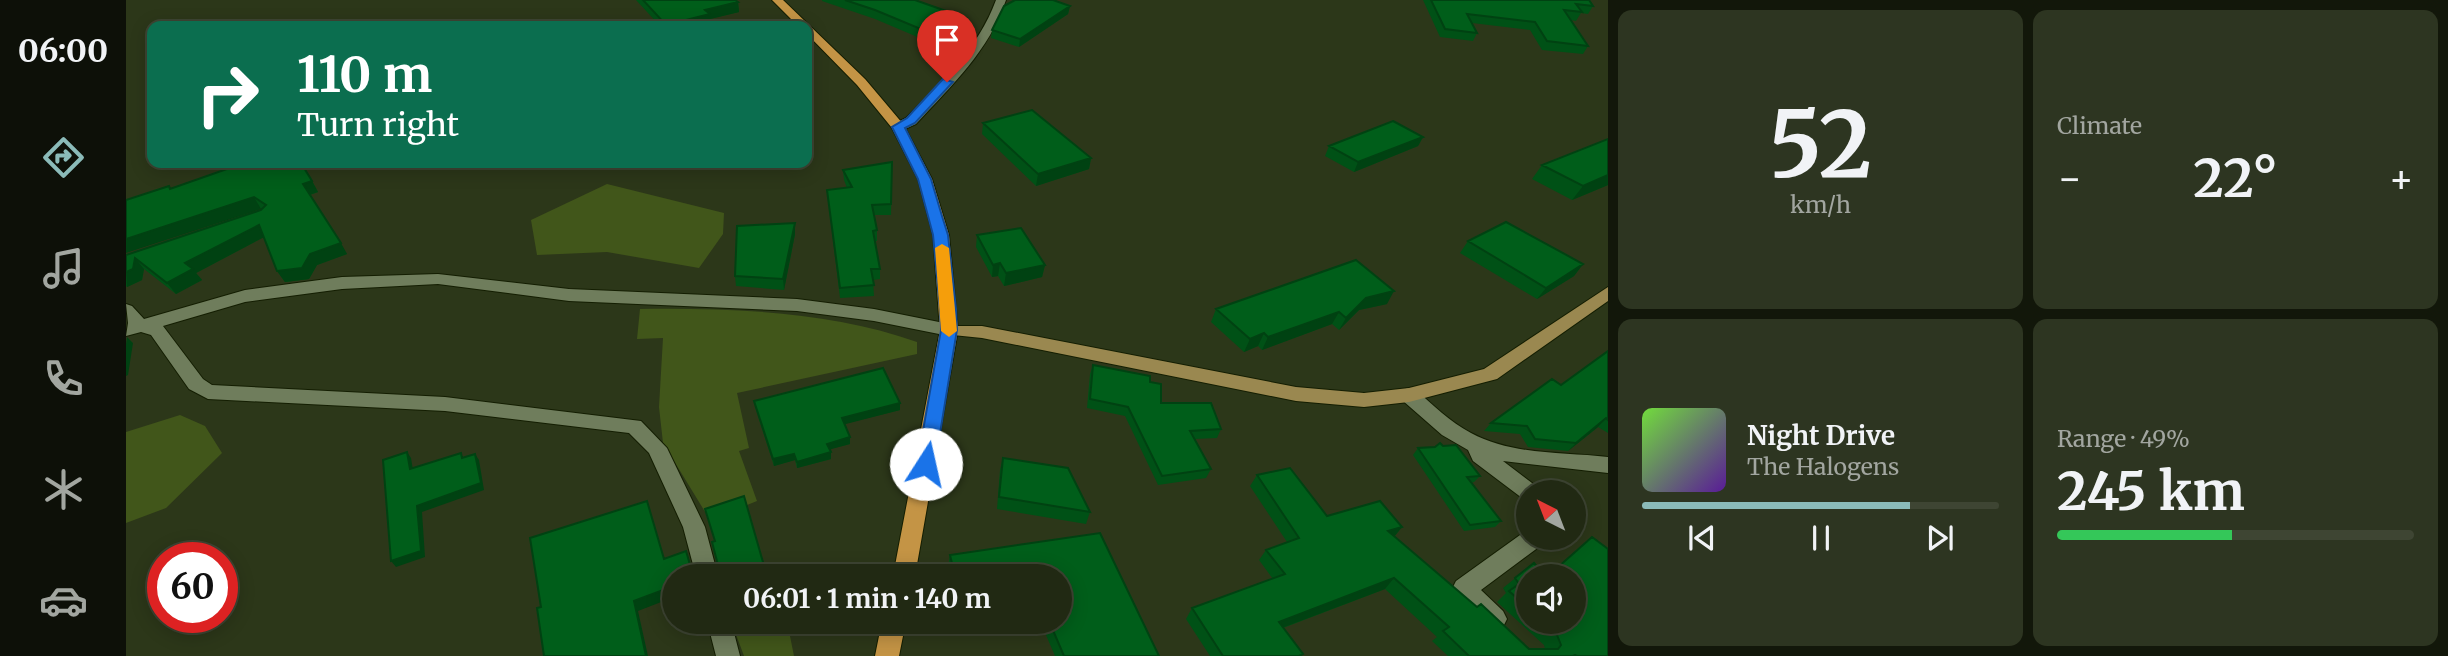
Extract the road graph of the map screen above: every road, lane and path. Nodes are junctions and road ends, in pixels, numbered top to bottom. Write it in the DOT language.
graph roads {
  1 [pos="776,0"];
  2 [pos="1001,0"];
  3 [pos="799,21"];
  4 [pos="812,33"];
  5 [pos="898,127"];
  6 [pos="1608,293"];
  7 [pos="126,310"];
  8 [pos="133,328"];
  9 [pos="949,330"];
  10 [pos="1409,395"];
  11 [pos="1476,444"];
  12 [pos="1608,465"];
  13 [pos="1516,482"];
  14 [pos="1517,550"];
  15 [pos="704,564"];
  16 [pos="906,564"];
  17 [pos="722,634"];
  18 [pos="891,634"];
  19 [pos="1513,637"];
  20 [pos="728,656"];
  21 [pos="887,656"];
  1 -- 3 [label="main road"];
  2 -- 5 [label="street"];
  4 -- 5 [label="main road"];
  5 -- 9 [label="main road"];
  6 -- 10 [label="street"];
  7 -- 8 [label="street"];
  8 -- 9 [label="street"];
  8 -- 15 [label="street"];
  9 -- 10 [label="street"];
  9 -- 16 [label="main road"];
  10 -- 11 [label="street"];
  11 -- 12 [label="street"];
  11 -- 13 [label="street"];
  14 -- 19 [label="street"];
  17 -- 20 [label="street"];
  18 -- 21 [label="main road"];
}
